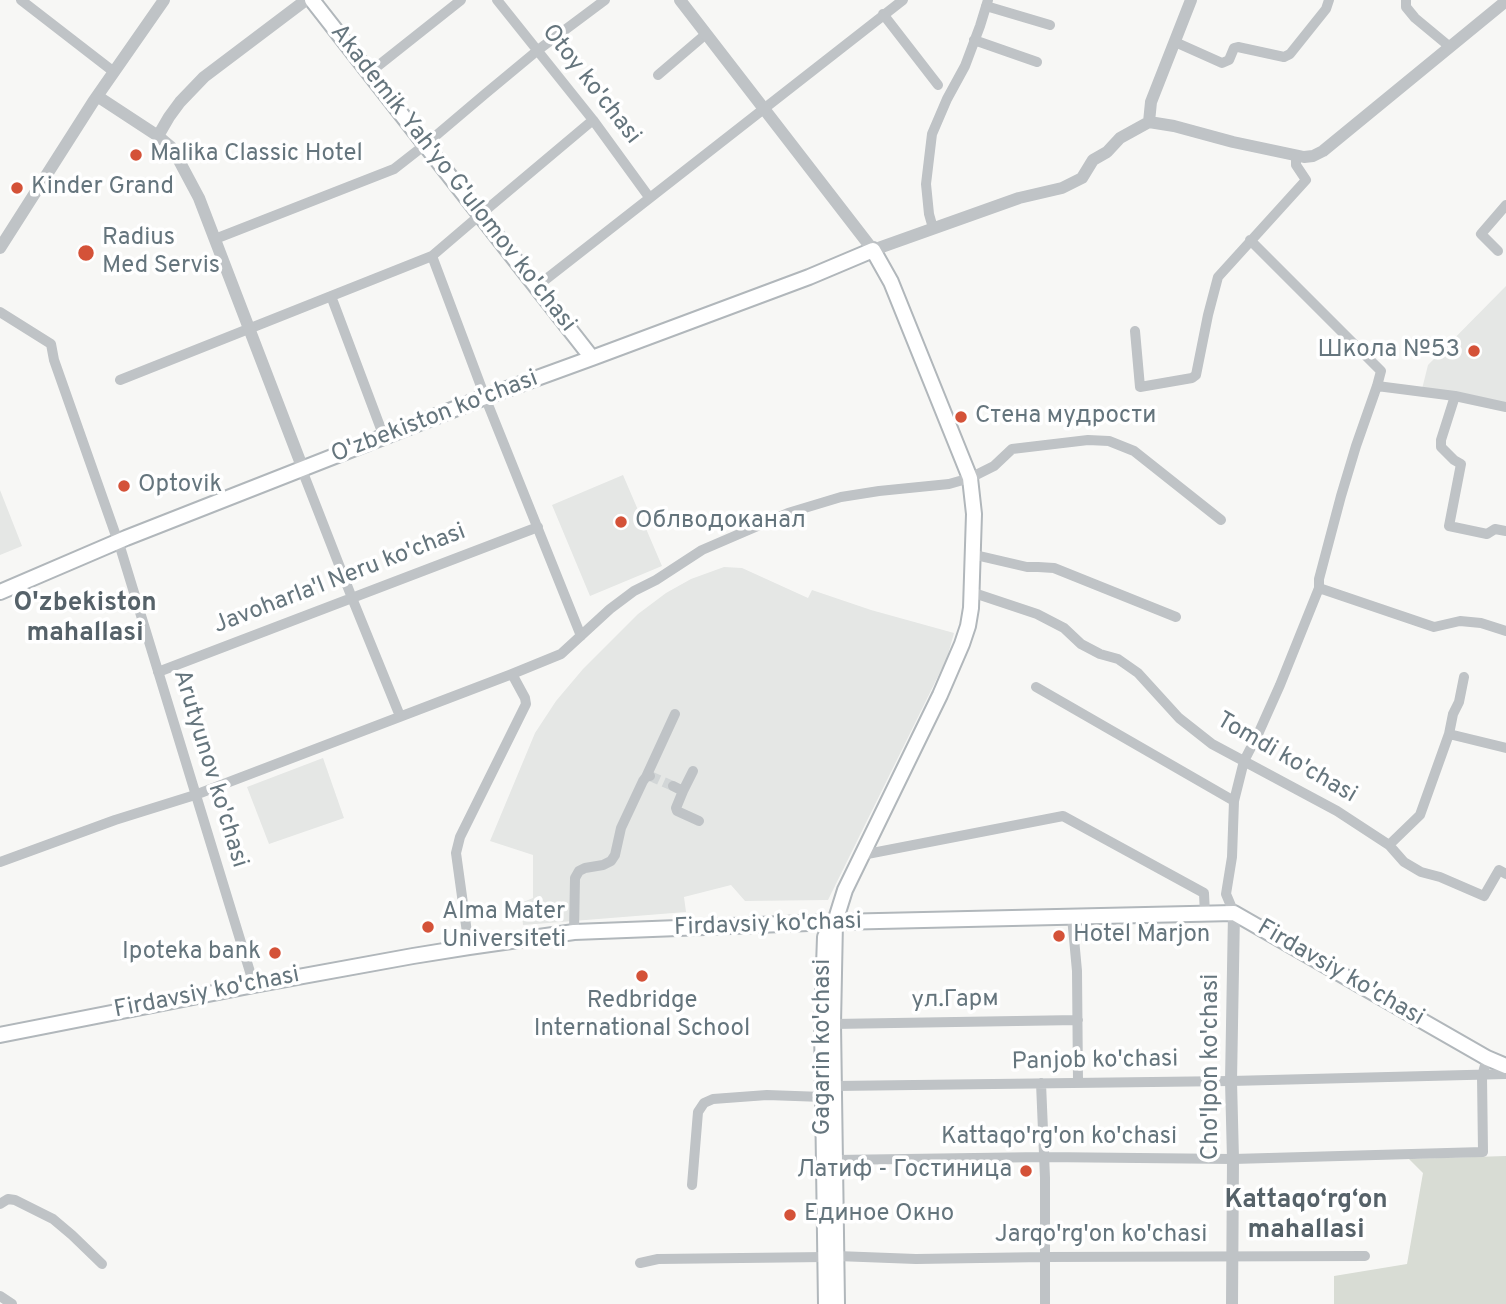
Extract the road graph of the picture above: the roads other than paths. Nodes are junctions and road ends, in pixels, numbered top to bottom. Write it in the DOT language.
graph roads {
  1 [pos="21,0"];
  2 [pos="164,0"];
  3 [pos="306,0"];
  4 [pos="312,0"];
  5 [pos="461,0"];
  6 [pos="497,0"];
  7 [pos="605,0"];
  8 [pos="680,0"];
  9 [pos="903,0"];
  10 [pos="1191,0"];
  11 [pos="1329,0"];
  12 [pos="1406,0"];
  13 [pos="1506,1"];
  14 [pos="987,3"];
  15 [pos="883,14"];
  16 [pos="1050,25"];
  17 [pos="706,34"];
  18 [pos="974,40"];
  19 [pos="1175,42"];
  20 [pos="1450,47"];
  21 [pos="538,50"];
  22 [pos="1037,62"];
  23 [pos="114,72"];
  24 [pos="369,73"];
  25 [pos="658,75"];
  26 [pos="938,85"];
  27 [pos="97,96"];
  28 [pos="764,107"];
  29 [pos="593,120"];
  30 [pos="1149,122"];
  31 [pos="158,136"];
  32 [pos="426,144"];
  33 [pos="1296,155"];
  34 [pos="649,197"];
  35 [pos="1506,205"];
  36 [pos="480,215"];
  37 [pos="933,228"];
  38 [pos="215,239"];
  39 [pos="1250,240"];
  40 [pos="0,248"];
  41 [pos="873,250"];
  42 [pos="1498,251"];
  43 [pos="432,256"];
  44 [pos="536,287"];
  45 [pos="331,296"];
  46 [pos="0,312"];
  47 [pos="248,329"];
  48 [pos="1135,331"];
  49 [pos="592,358"];
  50 [pos="120,380"];
  51 [pos="1377,386"];
  52 [pos="1455,396"];
  53 [pos="485,397"];
  54 [pos="1506,407"];
  55 [pos="384,437"];
  56 [pos="303,469"];
  57 [pos="970,478"];
  58 [pos="1221,520"];
  59 [pos="538,527"];
  60 [pos="1506,531"];
  61 [pos="119,541"];
  62 [pos="971,554"];
  63 [pos="1319,588"];
  64 [pos="0,592"];
  65 [pos="971,592"];
  66 [pos="352,598"];
  67 [pos="1176,617"];
  68 [pos="1506,631"];
  69 [pos="582,636"];
  70 [pos="158,672"];
  71 [pos="512,674"];
  72 [pos="1464,677"];
  73 [pos="1036,687"];
  74 [pos="675,714"];
  75 [pos="400,716"];
  76 [pos="1450,734"];
  77 [pos="1506,748"];
  78 [pos="1244,761"];
  79 [pos="693,771"];
  80 [pos="673,786"];
  81 [pos="684,791"];
  82 [pos="195,795"];
  83 [pos="1234,800"];
  84 [pos="699,821"];
  85 [pos="1389,845"];
  86 [pos="862,855"];
  87 [pos="0,862"];
  88 [pos="1506,874"];
  89 [pos="1234,914"];
  90 [pos="1205,915"];
  91 [pos="1072,917"];
  92 [pos="835,922"];
  93 [pos="574,932"];
  94 [pos="469,947"];
  95 [pos="254,985"];
  96 [pos="1078,1020"];
  97 [pos="833,1024"];
  98 [pos="0,1035"];
  99 [pos="1487,1058"];
  100 [pos="1506,1066"];
  101 [pos="1506,1074"];
  102 [pos="1482,1076"];
  103 [pos="1231,1081"];
  104 [pos="1041,1083"];
  105 [pos="1078,1083"];
  106 [pos="835,1086"];
  107 [pos="823,1097"];
  108 [pos="1044,1157"];
  109 [pos="1233,1158"];
  110 [pos="835,1160"];
  111 [pos="692,1185"];
  112 [pos="0,1203"];
  113 [pos="831,1256"];
  114 [pos="1232,1256"];
  115 [pos="1365,1256"];
  116 [pos="1045,1257"];
  117 [pos="640,1263"];
  118 [pos="102,1264"];
  119 [pos="0,1296"];
  120 [pos="12,1304"];
  121 [pos="826,1304"];
  122 [pos="837,1304"];
  123 [pos="1045,1304"];
  124 [pos="1232,1304"];
  1 -- 23 [label="street"];
  2 -- 23 [label="street"];
  3 -- 31 [label="street"];
  4 -- 24 [label="main road, Akademik Yah'yo G'ulomov ko'chasi"];
  5 -- 24 [label="street"];
  6 -- 21 [label="street, Otoy ko'chasi"];
  7 -- 21 [label="street"];
  8 -- 17 [label="street"];
  9 -- 15 [label="street"];
  10 -- 19 [label="street"];
  11 -- 19 [label="street"];
  12 -- 20 [label="street"];
  13 -- 20 [label="street"];
  14 -- 16 [label="street"];
  14 -- 18 [label="street"];
  15 -- 26 [label="street"];
  15 -- 28 [label="street"];
  17 -- 25 [label="street"];
  17 -- 28 [label="street"];
  18 -- 22 [label="street"];
  18 -- 37 [label="street"];
  19 -- 30 [label="street"];
  20 -- 33 [label="street"];
  21 -- 29 [label="street, Otoy ko'chasi"];
  21 -- 32 [label="street"];
  23 -- 27 [label="street"];
  24 -- 32 [label="main road, Akademik Yah'yo G'ulomov ko'chasi"];
  27 -- 31 [label="street"];
  27 -- 40 [label="street"];
  28 -- 34 [label="street"];
  28 -- 41 [label="street"];
  29 -- 34 [label="street, Otoy ko'chasi"];
  29 -- 36 [label="street"];
  30 -- 33 [label="street"];
  30 -- 37 [label="street"];
  31 -- 38 [label="street"];
  32 -- 36 [label="main road, Akademik Yah'yo G'ulomov ko'chasi"];
  32 -- 38 [label="street"];
  33 -- 39 [label="street"];
  34 -- 44 [label="street"];
  35 -- 42 [label="street"];
  36 -- 43 [label="street"];
  36 -- 44 [label="main road, Akademik Yah'yo G'ulomov ko'chasi"];
  37 -- 41 [label="street"];
  38 -- 47 [label="street"];
  39 -- 48 [label="street"];
  39 -- 51 [label="street"];
  41 -- 49 [label="main road, O'zbekiston ko'chasi"];
  41 -- 57 [label="main road"];
  43 -- 45 [label="street"];
  43 -- 53 [label="street"];
  44 -- 49 [label="main road, Akademik Yah'yo G'ulomov ko'chasi"];
  45 -- 47 [label="street"];
  45 -- 55 [label="street"];
  46 -- 61 [label="street, Arutyunov ko'chasi"];
  47 -- 50 [label="street"];
  47 -- 56 [label="street"];
  49 -- 53 [label="main road, O'zbekiston ko'chasi"];
  51 -- 52 [label="street"];
  51 -- 63 [label="street"];
  52 -- 54 [label="street"];
  52 -- 60 [label="street"];
  53 -- 55 [label="main road, O'zbekiston ko'chasi"];
  53 -- 59 [label="street"];
  55 -- 56 [label="main road, O'zbekiston ko'chasi"];
  56 -- 61 [label="main road, O'zbekiston ko'chasi"];
  56 -- 66 [label="street"];
  57 -- 58 [label="street"];
  57 -- 62 [label="main road"];
  57 -- 69 [label="street"];
  59 -- 66 [label="street, Javoharla'l Neru ko'chasi"];
  59 -- 69 [label="street"];
  61 -- 64 [label="main road, O'zbekiston ko'chasi"];
  61 -- 70 [label="street, Arutyunov ko'chasi"];
  62 -- 65 [label="main road"];
  62 -- 67 [label="street"];
  63 -- 68 [label="street"];
  63 -- 78 [label="street"];
  65 -- 78 [label="street, Tomdi ko'chasi"];
  65 -- 86 [label="main road"];
  66 -- 70 [label="street, Javoharla'l Neru ko'chasi"];
  66 -- 75 [label="street"];
  69 -- 71 [label="street"];
  70 -- 82 [label="street, Arutyunov ko'chasi"];
  71 -- 75 [label="street"];
  71 -- 94 [label="street"];
  72 -- 76 [label="street"];
  73 -- 83 [label="street"];
  74 -- 93 [label="street"];
  75 -- 82 [label="street"];
  76 -- 77 [label="street"];
  76 -- 85 [label="street"];
  78 -- 83 [label="street"];
  78 -- 85 [label="street, Tomdi ko'chasi"];
  79 -- 81 [label="street"];
  80 -- 81 [label="street"];
  81 -- 84 [label="street"];
  82 -- 87 [label="street"];
  82 -- 95 [label="street, Arutyunov ko'chasi"];
  83 -- 89 [label="street"];
  85 -- 88 [label="street, Tomdi ko'chasi"];
  86 -- 90 [label="street"];
  86 -- 92 [label="main road"];
  89 -- 90 [label="main road, Firdavsiy ko'chasi"];
  89 -- 99 [label="main road, Firdavsiy ko'chasi"];
  89 -- 103 [label="street, Cho'lpon ko'chasi"];
  90 -- 91 [label="main road, Firdavsiy ko'chasi"];
  91 -- 92 [label="main road, Firdavsiy ko'chasi"];
  91 -- 96 [label="street"];
  92 -- 93 [label="main road, Firdavsiy ko'chasi"];
  92 -- 97 [label="main road, Gagarin ko'chasi"];
  92 -- 107 [label="main road, Gagarin ko'chasi"];
  93 -- 94 [label="main road, Firdavsiy ko'chasi"];
  94 -- 95 [label="main road, Firdavsiy ko'chasi"];
  95 -- 98 [label="main road, Firdavsiy ko'chasi"];
  96 -- 97 [label="street, ул.Гарм"];
  96 -- 105 [label="street"];
  97 -- 106 [label="main road, Gagarin ko'chasi"];
  99 -- 100 [label="main road, Firdavsiy ko'chasi"];
  99 -- 102 [label="street, Kattaqo'rg'on ko'chasi"];
  101 -- 102 [label="street, Panjob ko'chasi"];
  102 -- 103 [label="street, Panjob ko'chasi"];
  102 -- 109 [label="street, Kattaqo'rg'on ko'chasi"];
  103 -- 105 [label="street, Panjob ko'chasi"];
  103 -- 109 [label="street, Cho'lpon ko'chasi"];
  104 -- 105 [label="street, Panjob ko'chasi"];
  104 -- 106 [label="street, Panjob ko'chasi"];
  104 -- 108 [label="street"];
  106 -- 110 [label="main road, Gagarin ko'chasi"];
  107 -- 111 [label="street"];
  107 -- 113 [label="main road, Gagarin ko'chasi"];
  108 -- 109 [label="street, Kattaqo'rg'on ko'chasi"];
  108 -- 110 [label="street, Kattaqo'rg'on ko'chasi"];
  108 -- 116 [label="street"];
  109 -- 114 [label="street, Cho'lpon ko'chasi"];
  110 -- 113 [label="main road, Gagarin ko'chasi"];
  112 -- 118 [label="street"];
  113 -- 116 [label="street, Jarqo'rg'on ko'chasi"];
  113 -- 117 [label="street, Jarqo'rg'on ko'chasi"];
  113 -- 121 [label="main road, Gagarin ko'chasi"];
  113 -- 122 [label="main road, Gagarin ko'chasi"];
  114 -- 115 [label="street, Jarqo'rg'on ko'chasi"];
  114 -- 116 [label="street, Jarqo'rg'on ko'chasi"];
  114 -- 124 [label="street, Cho'lpon ko'chasi"];
  116 -- 123 [label="street"];
  119 -- 120 [label="street"];
}
